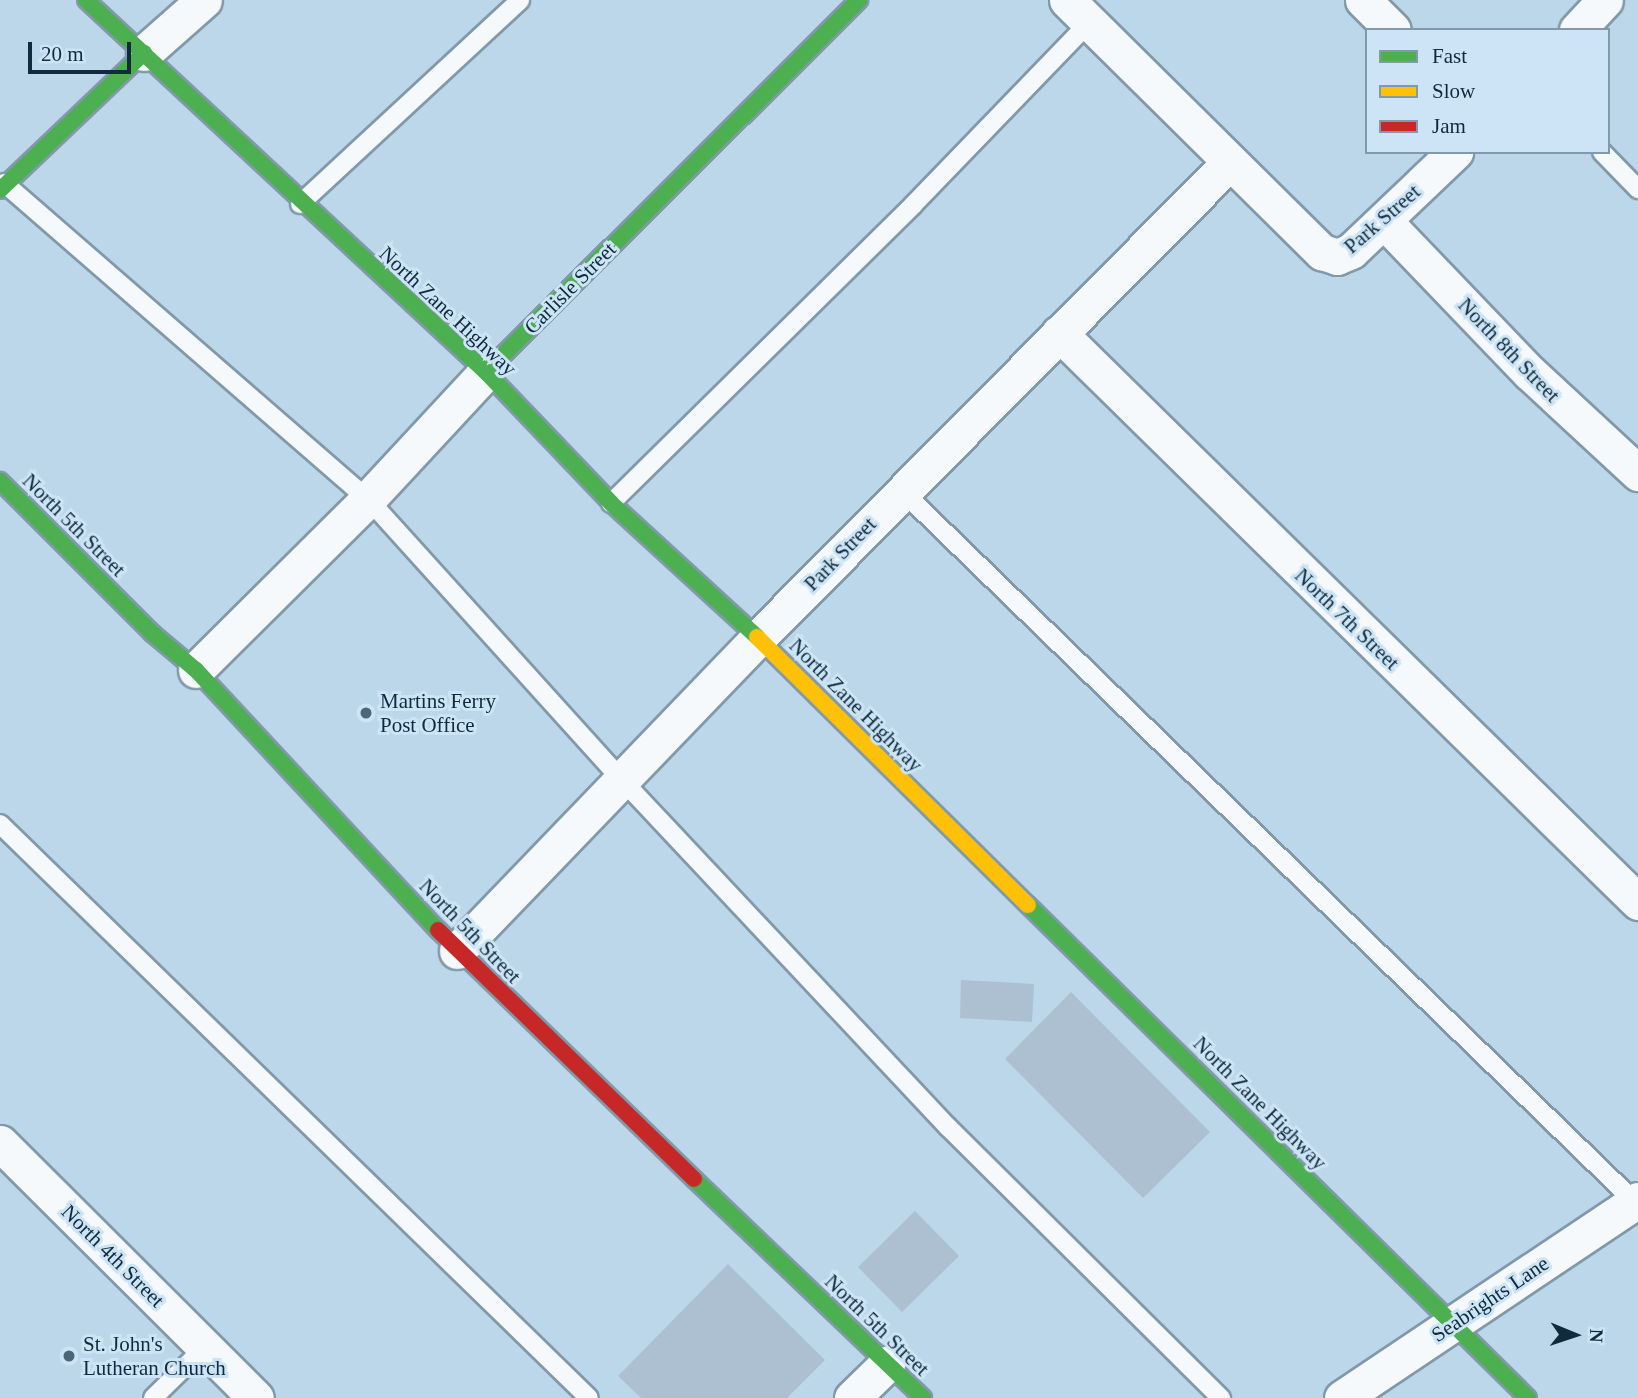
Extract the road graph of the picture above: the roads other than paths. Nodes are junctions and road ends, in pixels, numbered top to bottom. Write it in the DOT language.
graph roads {
  1 [pos="86,0"];
  2 [pos="204,0"];
  3 [pos="520,0"];
  4 [pos="859,0"];
  5 [pos="1363,0"];
  6 [pos="1605,0"];
  7 [pos="1078,11"];
  8 [pos="1391,28"];
  9 [pos="1579,28"];
  10 [pos="144,54"];
  11 [pos="1453,154"];
  12 [pos="1604,154"];
  13 [pos="1229,163"];
  14 [pos="2,185"];
  15 [pos="1638,189"];
  16 [pos="300,204"];
  17 [pos="1384,222"];
  18 [pos="1059,333"];
  19 [pos="486,372"];
  20 [pos="1638,473"];
  21 [pos="0,481"];
  22 [pos="902,491"];
  23 [pos="368,499"];
  24 [pos="611,503"];
  25 [pos="758,638"];
  26 [pos="196,670"];
  27 [pos="623,781"];
  28 [pos="0,824"];
  29 [pos="1638,902"];
  30 [pos="457,951"];
  31 [pos="0,1143"];
  32 [pos="1637,1203"];
  33 [pos="1454,1324"];
  34 [pos="205,1347"];
  35 [pos="887,1364"];
  36 [pos="153,1398"];
  37 [pos="256,1398"];
  38 [pos="589,1398"];
  39 [pos="852,1398"];
  40 [pos="923,1398"];
  41 [pos="1221,1398"];
  42 [pos="1342,1398"];
  43 [pos="1528,1398"];
  1 -- 10 [label="street, North Zane Highway"];
  2 -- 10 [label="street"];
  3 -- 16 [label="lane"];
  4 -- 19 [label="street, Carlisle Street"];
  5 -- 8 [label="street"];
  6 -- 9 [label="street"];
  7 -- 13 [label="street"];
  7 -- 24 [label="lane"];
  10 -- 14 [label="street"];
  10 -- 16 [label="street, North Zane Highway"];
  11 -- 17 [label="street, Park Street"];
  12 -- 15 [label="lane"];
  13 -- 17 [label="street, Park Street"];
  13 -- 18 [label="street, Park Street"];
  14 -- 23 [label="lane"];
  16 -- 19 [label="street, North Zane Highway"];
  17 -- 20 [label="street, North 8th Street"];
  18 -- 22 [label="street, Park Street"];
  18 -- 29 [label="street, North 7th Street"];
  19 -- 23 [label="street, Carlisle Street"];
  19 -- 24 [label="street, North Zane Highway"];
  21 -- 26 [label="street, North 5th Street"];
  22 -- 25 [label="street, Park Street"];
  22 -- 32 [label="lane"];
  23 -- 26 [label="street, Carlisle Street"];
  23 -- 27 [label="lane"];
  24 -- 25 [label="street, North Zane Highway"];
  25 -- 27 [label="street, Park Street"];
  25 -- 33 [label="street, North Zane Highway"];
  26 -- 30 [label="street, North 5th Street"];
  27 -- 30 [label="street, Park Street"];
  27 -- 41 [label="lane"];
  28 -- 38 [label="lane"];
  30 -- 35 [label="street, North 5th Street"];
  31 -- 34 [label="street, North 4th Street"];
  32 -- 33 [label="street, Seabrights Lane"];
  33 -- 42 [label="street, Seabrights Lane"];
  33 -- 43 [label="street, North Zane Highway"];
  34 -- 36 [label="lane"];
  34 -- 37 [label="street, North 4th Street"];
  35 -- 39 [label="street"];
  35 -- 40 [label="street, North 5th Street"];
}
